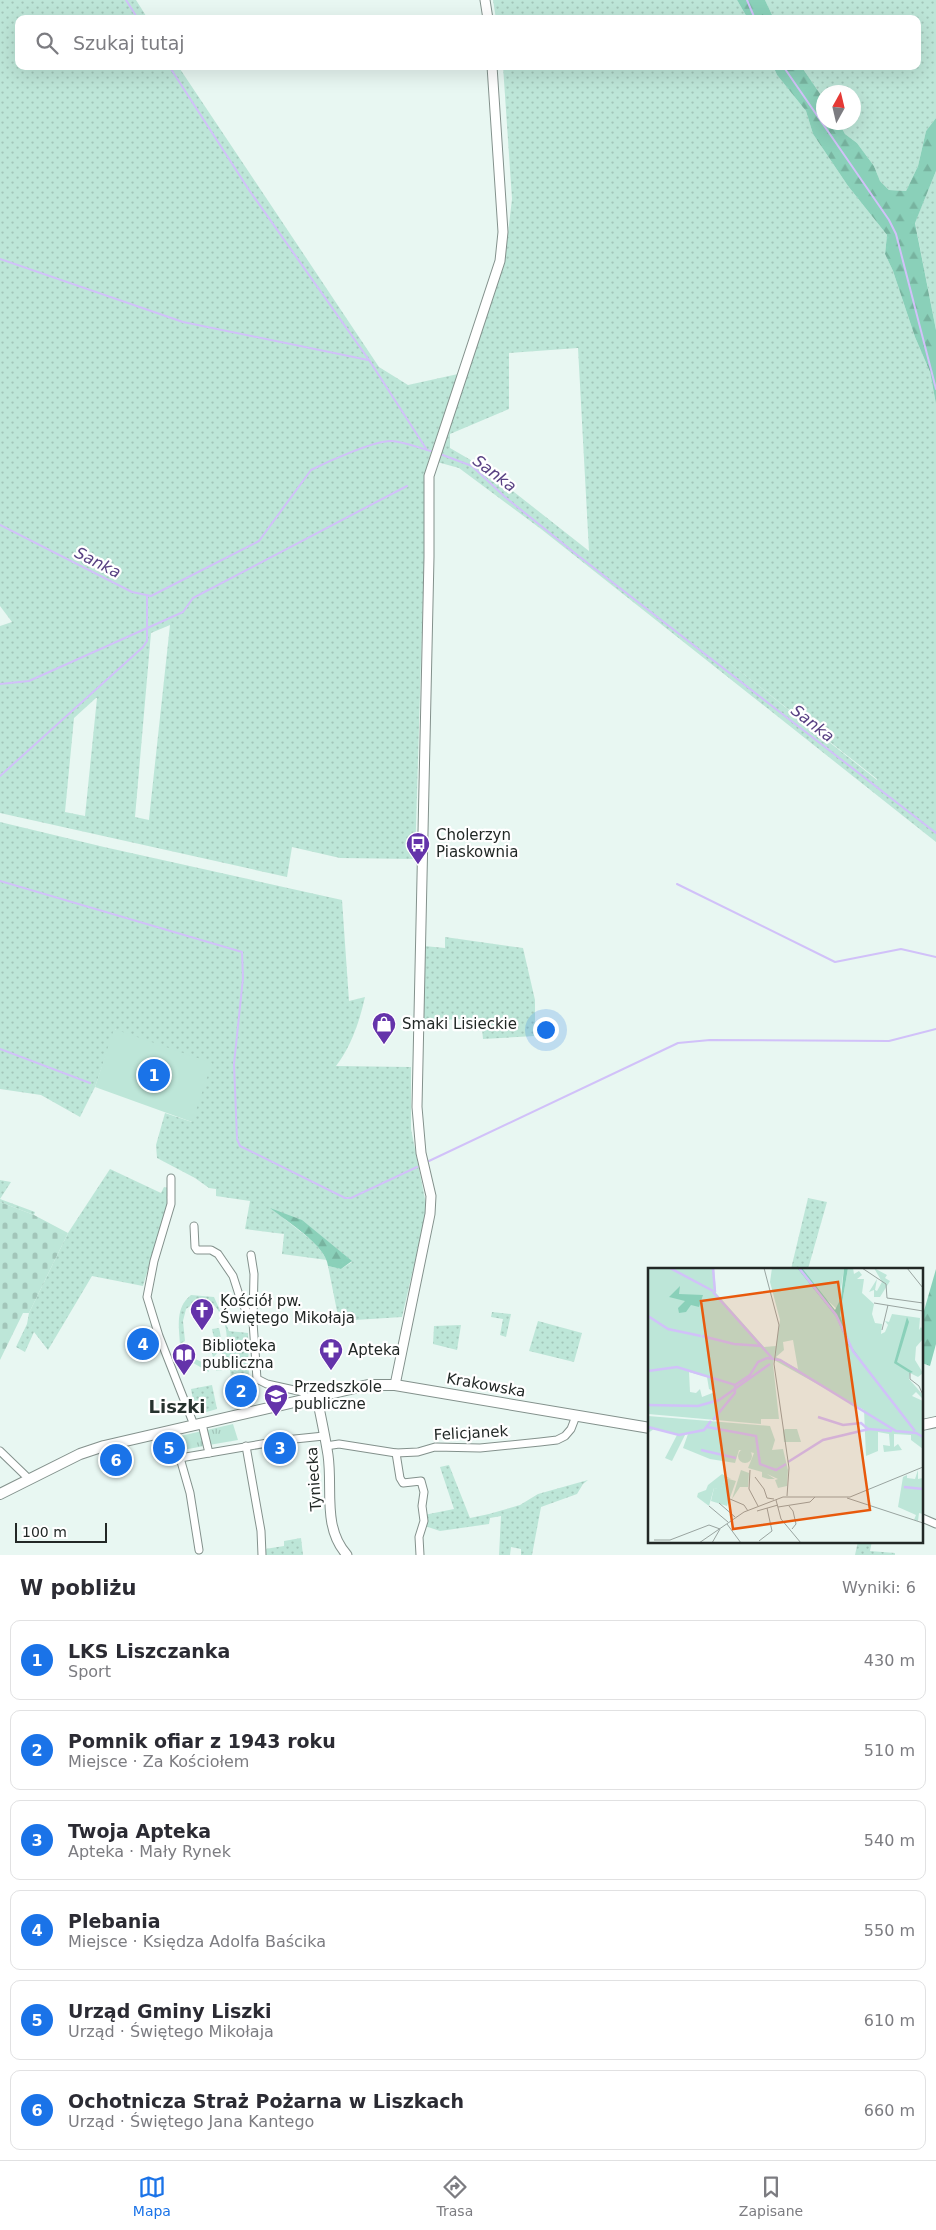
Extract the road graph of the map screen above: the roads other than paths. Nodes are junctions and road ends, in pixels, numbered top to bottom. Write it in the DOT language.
graph roads {
  1 [pos="485,0"];
  2 [pos="487,15"];
  3 [pos="492,70"];
  4 [pos="170,1178"];
  5 [pos="194,1226"];
  6 [pos="251,1255"];
  7 [pos="253,1322"];
  8 [pos="395,1385"];
  9 [pos="312,1399"];
  10 [pos="576,1416"];
  11 [pos="198,1424"];
  12 [pos="648,1428"];
  13 [pos="324,1436"];
  14 [pos="246,1446"];
  15 [pos="326,1446"];
  16 [pos="0,1451"];
  17 [pos="209,1453"];
  18 [pos="396,1453"];
  19 [pos="29,1479"];
  20 [pos="0,1494"];
  21 [pos="924,1519"];
  22 [pos="936,1524"];
  23 [pos="199,1550"];
  24 [pos="262,1555"];
  25 [pos="348,1555"];
  26 [pos="420,1555"];
  1 -- 2 [label="street"];
  3 -- 8 [label="street"];
  4 -- 11 [label="street"];
  5 -- 7 [label="street"];
  6 -- 7 [label="street"];
  7 -- 9 [label="street"];
  8 -- 9 [label="main road, Krakowska"];
  8 -- 10 [label="main road, Krakowska"];
  9 -- 11 [label="main road, Krakowska"];
  9 -- 13 [label="street, Tyniecka"];
  10 -- 12 [label="main road, Krakowska"];
  10 -- 18 [label="street, Felicjanek"];
  11 -- 17 [label="street"];
  11 -- 19 [label="main road, Krakowska"];
  13 -- 14 [label="street"];
  13 -- 15 [label="street, Tyniecka"];
  14 -- 17 [label="street"];
  14 -- 24 [label="street"];
  15 -- 18 [label="street, Felicjanek"];
  15 -- 25 [label="street, Tyniecka"];
  16 -- 19 [label="street"];
  17 -- 23 [label="street"];
  18 -- 26 [label="street"];
  19 -- 20 [label="main road, Krakowska"];
  21 -- 22 [label="street"];
}
